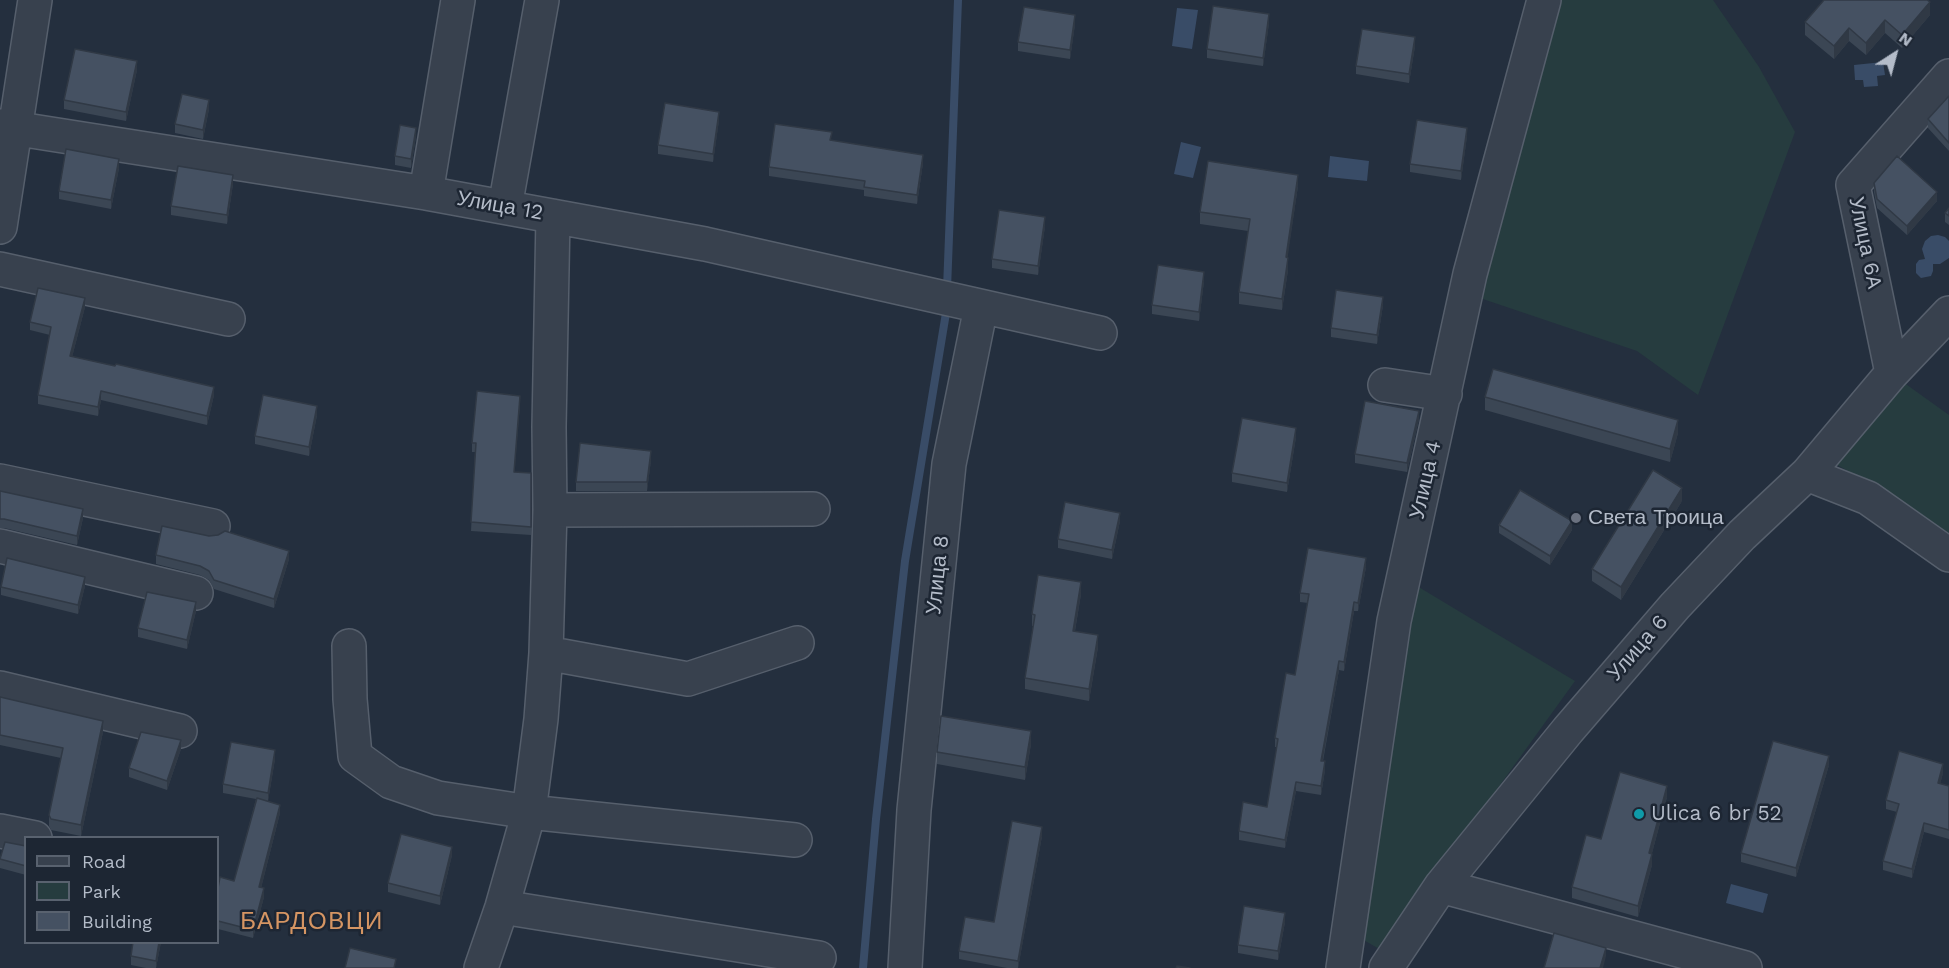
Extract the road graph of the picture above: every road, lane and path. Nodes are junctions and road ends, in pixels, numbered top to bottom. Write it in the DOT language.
graph roads {
  1 [pos="34,0"];
  2 [pos="458,0"];
  3 [pos="542,0"];
  4 [pos="1544,0"];
  5 [pos="1949,76"];
  6 [pos="7,127"];
  7 [pos="426,193"];
  8 [pos="505,207"];
  9 [pos="553,216"];
  10 [pos="0,227"];
  11 [pos="0,269"];
  12 [pos="981,307"];
  13 [pos="1949,313"];
  14 [pos="228,319"];
  15 [pos="1100,333"];
  16 [pos="1892,373"];
  17 [pos="1385,385"];
  18 [pos="1445,394"];
  19 [pos="1807,474"];
  20 [pos="0,481"];
  21 [pos="813,509"];
  22 [pos="550,510"];
  23 [pos="213,526"];
  24 [pos="0,546"];
  25 [pos="1949,555"];
  26 [pos="196,593"];
  27 [pos="797,643"];
  28 [pos="349,646"];
  29 [pos="546,653"];
  30 [pos="0,688"];
  31 [pos="180,731"];
  32 [pos="529,812"];
  33 [pos="0,831"];
  34 [pos="29,836"];
  35 [pos="795,840"];
  36 [pos="1441,886"];
  37 [pos="502,908"];
  38 [pos="819,958"];
  39 [pos="481,968"];
  40 [pos="905,968"];
  41 [pos="1343,968"];
  42 [pos="1386,968"];
  43 [pos="1745,968"];
  1 -- 6 [label="street"];
  2 -- 7 [label="street"];
  3 -- 8 [label="street"];
  4 -- 18 [label="street, Улица 4"];
  5 -- 16 [label="street, Улица 6A"];
  6 -- 7 [label="street, Улица 12"];
  6 -- 10 [label="street"];
  7 -- 8 [label="street, Улица 12"];
  8 -- 9 [label="street, Улица 12"];
  9 -- 12 [label="street, Улица 12"];
  9 -- 22 [label="street"];
  11 -- 14 [label="street"];
  12 -- 15 [label="street"];
  12 -- 40 [label="street, Улица 8"];
  13 -- 16 [label="street"];
  16 -- 19 [label="street"];
  17 -- 18 [label="street"];
  18 -- 41 [label="street, Улица 4"];
  19 -- 25 [label="street"];
  19 -- 36 [label="street, Улица 6"];
  20 -- 23 [label="street"];
  21 -- 22 [label="street"];
  22 -- 29 [label="street"];
  24 -- 26 [label="street"];
  27 -- 29 [label="street"];
  28 -- 32 [label="street"];
  29 -- 32 [label="street"];
  30 -- 31 [label="street"];
  32 -- 35 [label="street"];
  32 -- 37 [label="street"];
  33 -- 34 [label="street"];
  36 -- 42 [label="street, Улица 6"];
  36 -- 43 [label="street"];
  37 -- 38 [label="street"];
  37 -- 39 [label="street"];
}
